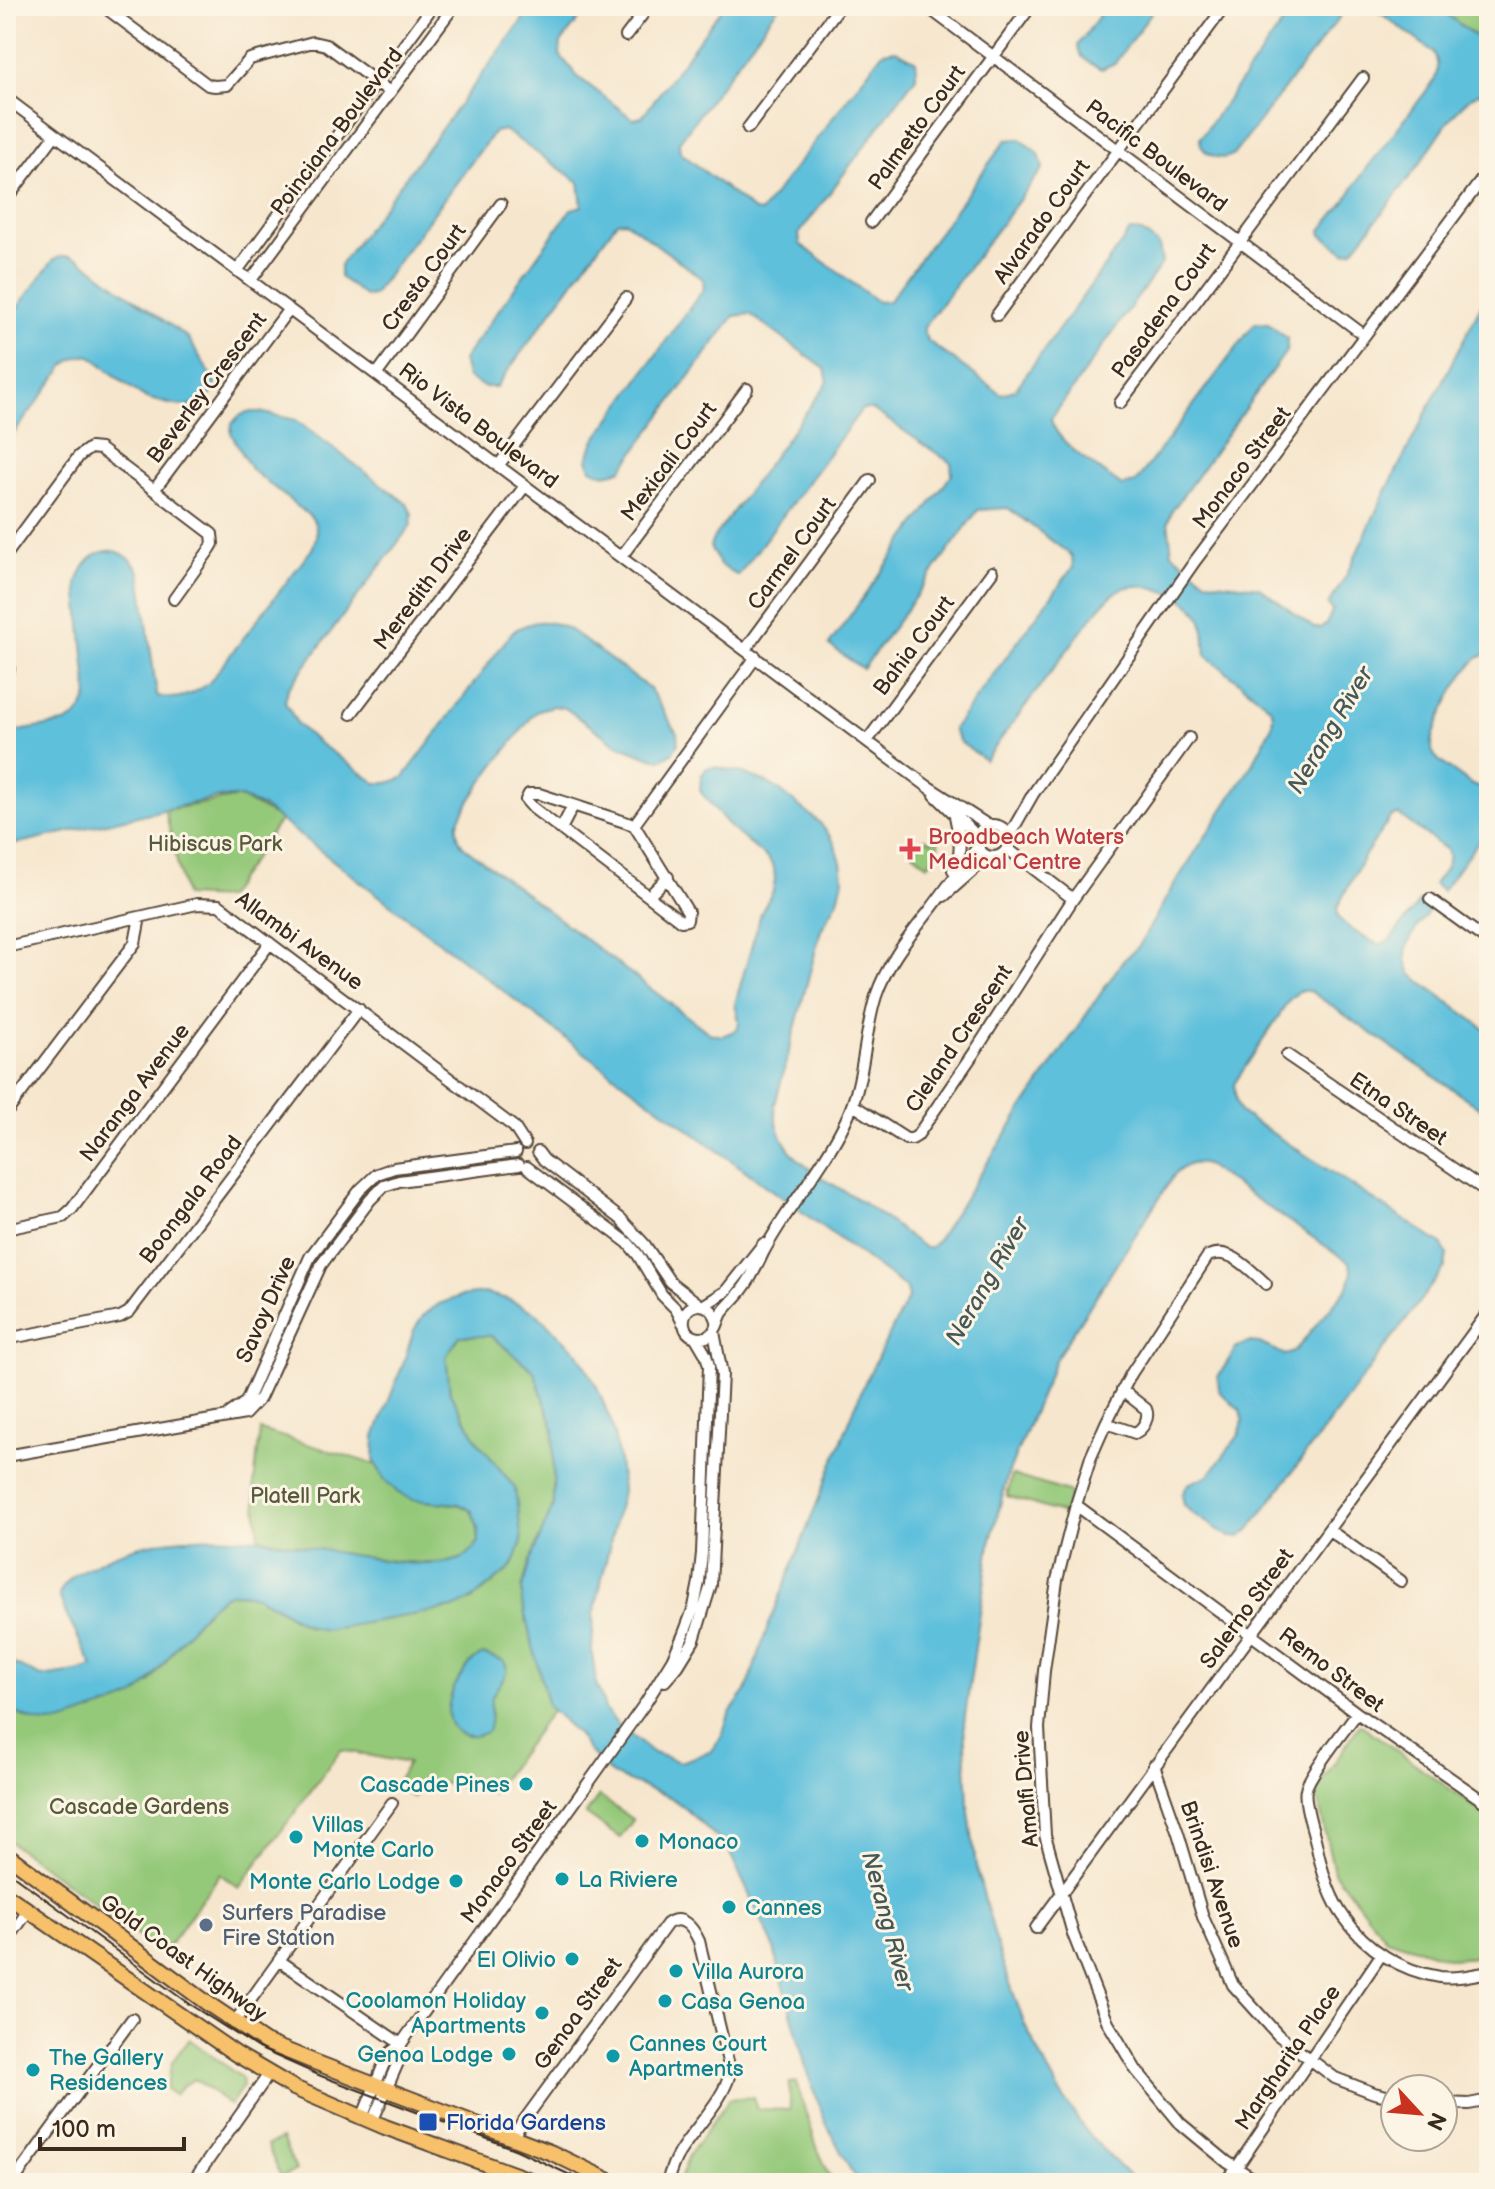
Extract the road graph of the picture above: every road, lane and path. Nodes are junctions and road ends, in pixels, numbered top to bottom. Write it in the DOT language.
graph roads {
  1 [pos="103,6"];
  2 [pos="433,6"];
  3 [pos="454,6"];
  4 [pos="649,6"];
  5 [pos="840,6"];
  6 [pos="926,6"];
  7 [pos="1031,6"];
  8 [pos="1225,6"];
  9 [pos="626,36"];
  10 [pos="994,56"];
  11 [pos="1363,78"];
  12 [pos="376,81"];
  13 [pos="390,92"];
  14 [pos="6,98"];
  15 [pos="748,128"];
  16 [pos="55,135"];
  17 [pos="1117,150"];
  18 [pos="1489,170"];
  19 [pos="6,200"];
  20 [pos="501,204"];
  21 [pos="871,222"];
  22 [pos="1239,241"];
  23 [pos="237,271"];
  24 [pos="251,280"];
  25 [pos="626,298"];
  26 [pos="289,309"];
  27 [pos="997,315"];
  28 [pos="1364,335"];
  29 [pos="377,374"];
  30 [pos="747,389"];
  31 [pos="1120,403"];
  32 [pos="498,466"];
  33 [pos="870,480"];
  34 [pos="525,486"];
  35 [pos="155,489"];
  36 [pos="6,555"];
  37 [pos="621,557"];
  38 [pos="992,572"];
  39 [pos="174,599"];
  40 [pos="6,643"];
  41 [pos="745,650"];
  42 [pos="756,657"];
  43 [pos="9,669"];
  44 [pos="351,714"];
  45 [pos="1189,738"];
  46 [pos="867,741"];
  47 [pos="927,786"];
  48 [pos="1033,794"];
  49 [pos="573,806"];
  50 [pos="955,815"];
  51 [pos="634,825"];
  52 [pos="994,826"];
  53 [pos="561,829"];
  54 [pos="1009,836"];
  55 [pos="978,844"];
  56 [pos="1008,849"];
  57 [pos="988,857"];
  58 [pos="668,877"];
  59 [pos="951,879"];
  60 [pos="649,896"];
  61 [pos="1073,899"];
  62 [pos="1430,899"];
  63 [pos="933,906"];
  64 [pos="140,917"];
  65 [pos="1488,940"];
  66 [pos="270,943"];
  67 [pos="6,947"];
  68 [pos="359,1009"];
  69 [pos="1287,1055"];
  70 [pos="853,1105"];
  71 [pos="6,1113"];
  72 [pos="869,1116"];
  73 [pos="840,1133"];
  74 [pos="525,1144"];
  75 [pos="516,1152"];
  76 [pos="538,1152"];
  77 [pos="491,1156"];
  78 [pos="523,1166"];
  79 [pos="492,1169"];
  80 [pos="1489,1193"];
  81 [pos="6,1229"];
  82 [pos="773,1234"];
  83 [pos="1266,1284"];
  84 [pos="702,1305"];
  85 [pos="1489,1311"];
  86 [pos="684,1325"];
  87 [pos="716,1326"];
  88 [pos="696,1338"];
  89 [pos="6,1339"];
  90 [pos="1122,1390"];
  91 [pos="708,1392"];
  92 [pos="720,1393"];
  93 [pos="221,1418"];
  94 [pos="1106,1423"];
  95 [pos="6,1456"];
  96 [pos="1076,1505"];
  97 [pos="1329,1530"];
  98 [pos="1401,1581"];
  99 [pos="1252,1634"];
  100 [pos="646,1702"];
  101 [pos="1357,1713"];
  102 [pos="1154,1765"];
  103 [pos="392,1803"];
  104 [pos="1489,1805"];
  105 [pos="6,1854"];
  106 [pos="1061,1894"];
  107 [pos="6,1895"];
  108 [pos="28,1911"];
  109 [pos="1036,1928"];
  110 [pos="6,1942"];
  111 [pos="1381,1955"];
  112 [pos="280,1961"];
  113 [pos="1489,1972"];
  114 [pos="132,2019"];
  115 [pos="234,2023"];
  116 [pos="401,2044"];
  117 [pos="1310,2059"];
  118 [pos="269,2074"];
  119 [pos="381,2087"];
  120 [pos="1379,2094"];
  121 [pos="1489,2100"];
  122 [pos="1459,2104"];
  123 [pos="367,2120"];
  124 [pos="512,2137"];
  125 [pos="1236,2168"];
  126 [pos="12,2183"];
  127 [pos="192,2183"];
  128 [pos="538,2183"];
  129 [pos="614,2183"];
  130 [pos="667,2183"];
  131 [pos="1226,2183"];
  132 [pos="1260,2183"];
  1 -- 12 [label="street"];
  2 -- 12 [label="street, Poinciana Boulevard"];
  3 -- 13 [label="street, Poinciana Boulevard"];
  4 -- 9 [label="street"];
  5 -- 15 [label="street"];
  6 -- 10 [label="street, Pacific Boulevard"];
  7 -- 10 [label="street, Palmetto Court"];
  8 -- 17 [label="street, Alvarado Court"];
  10 -- 17 [label="street, Pacific Boulevard"];
  10 -- 21 [label="street, Palmetto Court"];
  11 -- 22 [label="street, Pasadena Court"];
  12 -- 13 [label="street"];
  12 -- 23 [label="street, Poinciana Boulevard"];
  13 -- 24 [label="street, Poinciana Boulevard"];
  14 -- 16 [label="street, Rio Vista Boulevard"];
  16 -- 19 [label="street"];
  16 -- 23 [label="street, Rio Vista Boulevard"];
  17 -- 22 [label="street, Pacific Boulevard"];
  17 -- 27 [label="street, Alvarado Court"];
  18 -- 28 [label="street, Monaco Street"];
  20 -- 29 [label="street, Cresta Court"];
  22 -- 28 [label="street, Pacific Boulevard"];
  22 -- 31 [label="street, Pasadena Court"];
  23 -- 24 [label="street, Rio Vista Boulevard"];
  24 -- 26 [label="street, Rio Vista Boulevard"];
  25 -- 32 [label="street"];
  26 -- 29 [label="street, Rio Vista Boulevard"];
  26 -- 35 [label="street, Beverley Crescent"];
  28 -- 48 [label="street, Monaco Street"];
  29 -- 32 [label="street, Rio Vista Boulevard"];
  30 -- 37 [label="street, Mexicali Court"];
  32 -- 34 [label="street, Rio Vista Boulevard"];
  33 -- 41 [label="street, Carmel Court"];
  34 -- 37 [label="street, Rio Vista Boulevard"];
  34 -- 44 [label="street, Meredith Drive"];
  35 -- 36 [label="street, Beverley Crescent"];
  35 -- 39 [label="street, Beverley Crescent"];
  37 -- 41 [label="street, Rio Vista Boulevard"];
  38 -- 46 [label="street, Bahia Court"];
  40 -- 43 [label="street"];
  41 -- 42 [label="street, Rio Vista Boulevard"];
  42 -- 46 [label="street, Rio Vista Boulevard"];
  42 -- 51 [label="street"];
  45 -- 61 [label="street, Cleland Crescent"];
  46 -- 47 [label="street, Rio Vista Boulevard"];
  47 -- 50 [label="street, Rio Vista Boulevard"];
  47 -- 52 [label="street, Rio Vista Boulevard"];
  48 -- 52 [label="street, Monaco Street"];
  48 -- 54 [label="street, Monaco Street"];
  49 -- 51 [label="street"];
  49 -- 53 [label="street"];
  49 -- 53 [label="street"];
  50 -- 55 [label="street, Rio Vista Boulevard"];
  50 -- 59 [label="street"];
  51 -- 58 [label="street"];
  52 -- 54 [label="street"];
  52 -- 55 [label="street"];
  53 -- 60 [label="street"];
  54 -- 56 [label="street"];
  55 -- 57 [label="street"];
  55 -- 59 [label="street"];
  56 -- 57 [label="street"];
  56 -- 61 [label="street"];
  57 -- 63 [label="street"];
  58 -- 60 [label="street"];
  58 -- 60 [label="street"];
  59 -- 63 [label="street"];
  61 -- 72 [label="street, Cleland Crescent"];
  62 -- 65 [label="street"];
  63 -- 70 [label="street"];
  64 -- 66 [label="street, Allambi Avenue"];
  64 -- 67 [label="street, Allambi Avenue"];
  64 -- 71 [label="street"];
  66 -- 68 [label="street, Allambi Avenue"];
  66 -- 81 [label="street, Naranga Avenue"];
  68 -- 74 [label="street, Allambi Avenue"];
  68 -- 89 [label="street, Boongala Road"];
  69 -- 80 [label="street, Etna Street"];
  70 -- 72 [label="street, Cleland Crescent"];
  70 -- 73 [label="street"];
  72 -- 73 [label="street"];
  73 -- 82 [label="street"];
  74 -- 75 [label="street"];
  74 -- 76 [label="street"];
  75 -- 77 [label="street, Savoy Drive"];
  75 -- 78 [label="street"];
  76 -- 78 [label="street"];
  76 -- 84 [label="street"];
  77 -- 79 [label="street"];
  77 -- 93 [label="street, Savoy Drive"];
  78 -- 79 [label="street, Savoy Drive"];
  78 -- 86 [label="street"];
  79 -- 93 [label="street, Savoy Drive"];
  82 -- 84 [label="street"];
  82 -- 87 [label="street"];
  83 -- 90 [label="street, Amalfi Drive"];
  84 -- 86 [label="street"];
  84 -- 87 [label="street"];
  85 -- 97 [label="street, Salerno Street"];
  86 -- 88 [label="street"];
  87 -- 88 [label="street"];
  87 -- 92 [label="street, Monaco Street"];
  88 -- 91 [label="street, Monaco Street"];
  90 -- 94 [label="street, Amalfi Drive"];
  90 -- 94 [label="street"];
  91 -- 92 [label="street"];
  91 -- 100 [label="street, Monaco Street"];
  92 -- 100 [label="street, Monaco Street"];
  93 -- 95 [label="street, Savoy Drive"];
  94 -- 96 [label="street, Amalfi Drive"];
  96 -- 99 [label="street, Remo Street"];
  96 -- 106 [label="street, Amalfi Drive"];
  97 -- 98 [label="street"];
  97 -- 99 [label="street, Salerno Street"];
  99 -- 101 [label="street, Remo Street"];
  99 -- 102 [label="street, Salerno Street"];
  100 -- 116 [label="street, Monaco Street"];
  101 -- 104 [label="street, Remo Street"];
  101 -- 111 [label="street"];
  102 -- 106 [label="street, Salerno Street"];
  102 -- 117 [label="street, Brindisi Avenue"];
  103 -- 112 [label="street"];
  105 -- 115 [label="highway, Gold Coast Highway"];
  106 -- 109 [label="street, Salerno Street"];
  106 -- 125 [label="street, Amalfi Drive"];
  107 -- 108 [label="highway"];
  108 -- 110 [label="street"];
  108 -- 118 [label="highway"];
  111 -- 113 [label="street"];
  111 -- 117 [label="street, Margharita Place"];
  112 -- 115 [label="street"];
  112 -- 116 [label="street"];
  114 -- 126 [label="street"];
  115 -- 119 [label="highway, Gold Coast Highway"];
  116 -- 119 [label="street, Monaco Street"];
  117 -- 120 [label="street, Brindisi Avenue"];
  117 -- 125 [label="street, Margharita Place"];
  118 -- 123 [label="highway"];
  118 -- 127 [label="street"];
  119 -- 123 [label="street, Monaco Street"];
  119 -- 124 [label="highway, Gold Coast Highway"];
  121 -- 122 [label="street"];
  123 -- 128 [label="highway"];
  124 -- 129 [label="highway, Gold Coast Highway"];
  124 -- 130 [label="street, Genoa Street"];
  125 -- 131 [label="street, Margharita Place"];
  125 -- 132 [label="street, Amalfi Drive"];
}
